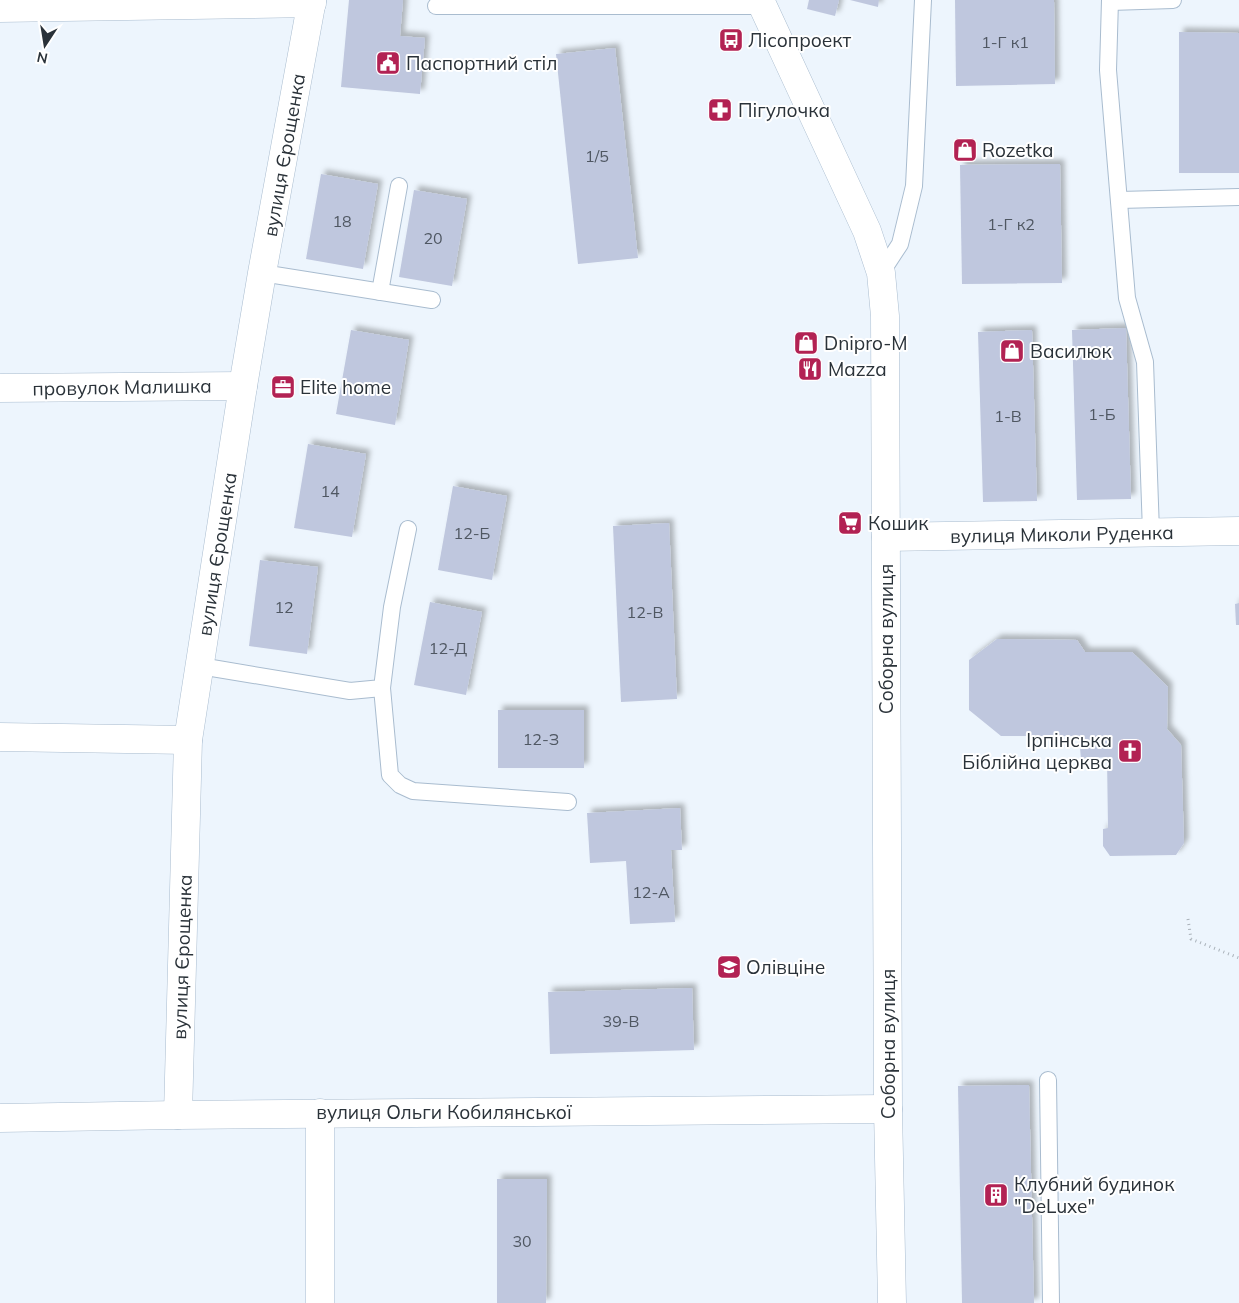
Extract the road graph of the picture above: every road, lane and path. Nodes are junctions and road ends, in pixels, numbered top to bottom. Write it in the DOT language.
graph roads {
  1 [pos="923,0"];
  2 [pos="1172,0"];
  3 [pos="1110,1"];
  4 [pos="312,2"];
  5 [pos="762,3"];
  6 [pos="436,6"];
  7 [pos="0,8"];
  8 [pos="399,186"];
  9 [pos="1239,197"];
  10 [pos="1119,200"];
  11 [pos="262,273"];
  12 [pos="880,273"];
  13 [pos="380,292"];
  14 [pos="432,300"];
  15 [pos="243,386"];
  16 [pos="0,388"];
  17 [pos="408,529"];
  18 [pos="1239,531"];
  19 [pos="1151,532"];
  20 [pos="886,537"];
  21 [pos="200,666"];
  22 [pos="382,688"];
  23 [pos="0,737"];
  24 [pos="188,740"];
  25 [pos="568,802"];
  26 [pos="1188,919"];
  27 [pos="1239,958"];
  28 [pos="1048,1080"];
  29 [pos="888,1109"];
  30 [pos="320,1113"];
  31 [pos="178,1114"];
  32 [pos="0,1118"];
  33 [pos="320,1303"];
  34 [pos="892,1303"];
  35 [pos="1051,1303"];
  1 -- 12 [label="lane"];
  2 -- 3 [label="lane"];
  3 -- 10 [label="lane"];
  4 -- 7 [label="street"];
  4 -- 11 [label="street, вулиця Єрощенка"];
  5 -- 6 [label="lane"];
  5 -- 12 [label="street, Соборна вулиця"];
  8 -- 13 [label="lane"];
  9 -- 10 [label="lane"];
  10 -- 19 [label="lane"];
  11 -- 13 [label="lane"];
  11 -- 15 [label="street, вулиця Єрощенка"];
  12 -- 20 [label="street, Соборна вулиця"];
  13 -- 14 [label="lane"];
  15 -- 16 [label="street, провулок Малишка"];
  15 -- 21 [label="street, вулиця Єрощенка"];
  17 -- 22 [label="lane"];
  18 -- 19 [label="street, вулиця Миколи Руденка"];
  19 -- 20 [label="street, вулиця Миколи Руденка"];
  20 -- 29 [label="street, Соборна вулиця"];
  21 -- 22 [label="lane"];
  21 -- 24 [label="street, вулиця Єрощенка"];
  22 -- 25 [label="lane"];
  23 -- 24 [label="street"];
  24 -- 31 [label="street, вулиця Єрощенка"];
  26 -- 27 [label="path"];
  28 -- 35 [label="lane"];
  29 -- 30 [label="street, вулиця Ольги Кобилянської"];
  29 -- 34 [label="street, Соборна вулиця"];
  30 -- 31 [label="street, вулиця Ольги Кобилянської"];
  30 -- 33 [label="street"];
  31 -- 32 [label="street, вулиця Ольги Кобилянської"];
}
